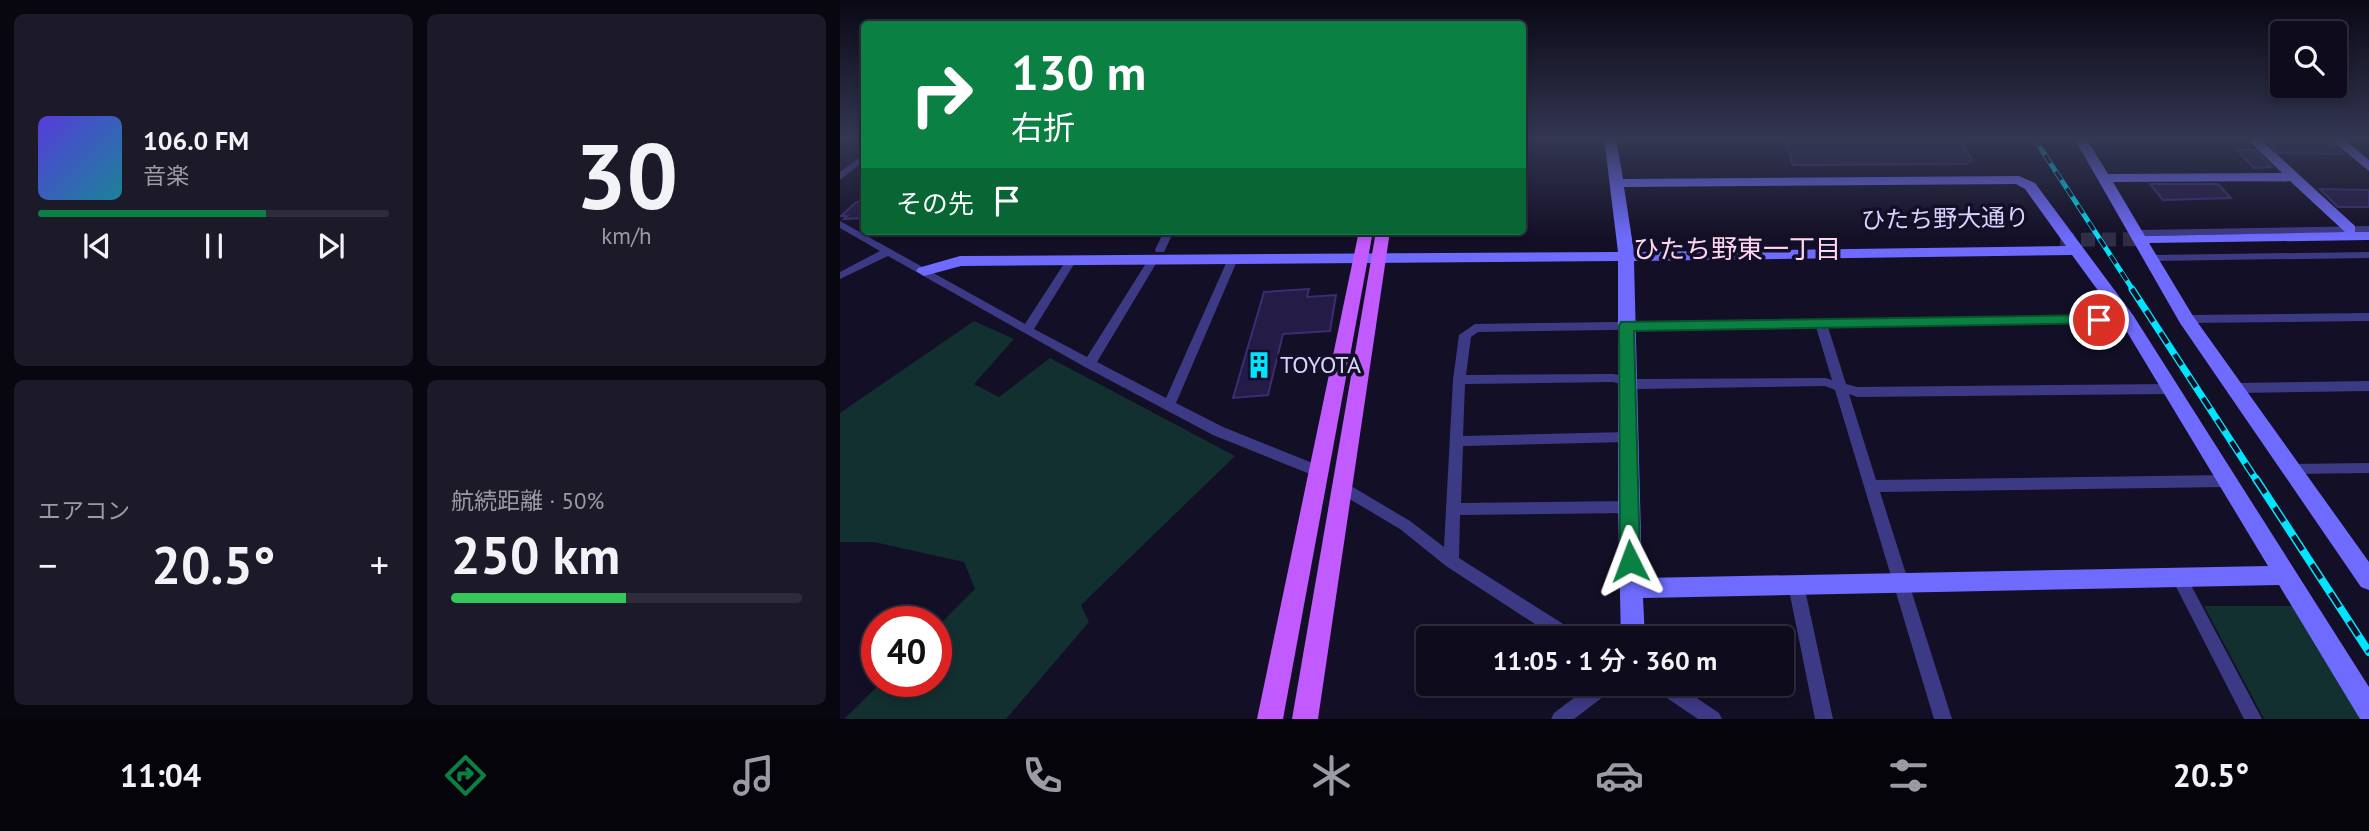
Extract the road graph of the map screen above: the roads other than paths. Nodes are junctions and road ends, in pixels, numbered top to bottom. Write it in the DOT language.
graph roads {
  1 [pos="1616,172"];
  2 [pos="2101,172"];
  3 [pos="2288,172"];
  4 [pos="2294,177"];
  5 [pos="2105,178"];
  6 [pos="1618,183"];
  7 [pos="840,224"];
  8 [pos="2350,229"];
  9 [pos="2369,229"];
  10 [pos="861,232"];
  11 [pos="866,235"];
  12 [pos="1167,235"];
  13 [pos="1367,235"];
  14 [pos="1381,235"];
  15 [pos="2369,236"];
  16 [pos="2149,245"];
  17 [pos="2064,246"];
  18 [pos="2369,247"];
  19 [pos="1626,251"];
  20 [pos="887,252"];
  21 [pos="1370,253"];
  22 [pos="2369,255"];
  23 [pos="1156,256"];
  24 [pos="1071,261"];
  25 [pos="1232,261"];
  26 [pos="924,271"];
  27 [pos="840,276"];
  28 [pos="2369,317"];
  29 [pos="2186,318"];
  30 [pos="2127,319"];
  31 [pos="1821,324"];
  32 [pos="1627,326"];
  33 [pos="1027,330"];
  34 [pos="1089,364"];
  35 [pos="1459,380"];
  36 [pos="1628,381"];
  37 [pos="1839,386"];
  38 [pos="2369,386"];
  39 [pos="2170,388"];
  40 [pos="2236,388"];
  41 [pos="1169,405"];
  42 [pos="1627,437"];
  43 [pos="1456,441"];
  44 [pos="2369,468"];
  45 [pos="2291,469"];
  46 [pos="1320,472"];
  47 [pos="2226,481"];
  48 [pos="1870,486"];
  49 [pos="1341,487"];
  50 [pos="1628,507"];
  51 [pos="1454,509"];
  52 [pos="1451,561"];
  53 [pos="2286,575"];
  54 [pos="2367,575"];
  55 [pos="2179,577"];
  56 [pos="1900,584"];
  57 [pos="1796,585"];
  58 [pos="1632,588"];
  59 [pos="1553,626"];
  60 [pos="1633,626"];
  61 [pos="1590,696"];
  62 [pos="1679,696"];
  63 [pos="2369,710"];
  64 [pos="1269,719"];
  65 [pos="1305,719"];
  66 [pos="1560,719"];
  67 [pos="1713,719"];
  68 [pos="1824,719"];
  69 [pos="1943,719"];
  70 [pos="2253,719"];
  1 -- 6 [label="street"];
  2 -- 5 [label="street"];
  3 -- 4 [label="street"];
  4 -- 5 [label="street"];
  4 -- 8 [label="street"];
  5 -- 16 [label="street"];
  6 -- 19 [label="street"];
  6 -- 30 [label="street"];
  7 -- 10 [label="street"];
  8 -- 9 [label="street"];
  8 -- 16 [label="street"];
  11 -- 20 [label="street"];
  12 -- 23 [label="street"];
  13 -- 21 [label="main road"];
  14 -- 21 [label="main road"];
  15 -- 16 [label="street"];
  16 -- 18 [label="street"];
  16 -- 22 [label="street"];
  16 -- 29 [label="street"];
  17 -- 19 [label="street, ひたち野大通り"];
  19 -- 21 [label="street, ひたち野大通り"];
  19 -- 32 [label="street"];
  20 -- 26 [label="street"];
  20 -- 27 [label="street"];
  21 -- 23 [label="street, ひたち野大通り"];
  21 -- 25 [label="street, ひたち野大通り"];
  21 -- 46 [label="main road"];
  21 -- 49 [label="main road"];
  23 -- 24 [label="street, ひたち野大通り"];
  23 -- 25 [label="street, ひたち野大通り"];
  23 -- 26 [label="street, ひたち野大通り"];
  23 -- 34 [label="street"];
  24 -- 26 [label="street, ひたち野大通り"];
  24 -- 33 [label="street"];
  25 -- 41 [label="street"];
  26 -- 33 [label="street"];
  28 -- 29 [label="street"];
  29 -- 40 [label="street"];
  30 -- 31 [label="street"];
  30 -- 39 [label="street"];
  31 -- 32 [label="street"];
  31 -- 37 [label="street"];
  32 -- 35 [label="street"];
  32 -- 36 [label="street"];
  33 -- 34 [label="street"];
  34 -- 41 [label="street"];
  35 -- 36 [label="street"];
  35 -- 43 [label="street"];
  36 -- 37 [label="street"];
  36 -- 42 [label="street"];
  37 -- 39 [label="street"];
  37 -- 48 [label="street"];
  38 -- 40 [label="street"];
  39 -- 47 [label="street"];
  40 -- 45 [label="street"];
  41 -- 46 [label="street"];
  42 -- 43 [label="street"];
  42 -- 50 [label="street"];
  43 -- 51 [label="street"];
  44 -- 45 [label="street"];
  45 -- 54 [label="street"];
  46 -- 64 [label="main road"];
  47 -- 48 [label="street"];
  47 -- 53 [label="street"];
  48 -- 56 [label="street"];
  49 -- 52 [label="street"];
  49 -- 65 [label="main road"];
  50 -- 51 [label="street"];
  50 -- 58 [label="street"];
  51 -- 52 [label="street"];
  52 -- 59 [label="street"];
  53 -- 55 [label="street"];
  53 -- 63 [label="street"];
  55 -- 56 [label="street"];
  55 -- 70 [label="street"];
  56 -- 57 [label="street"];
  56 -- 69 [label="street"];
  57 -- 58 [label="street"];
  57 -- 68 [label="street"];
  58 -- 60 [label="street"];
  61 -- 66 [label="street"];
  62 -- 67 [label="street"];
}
